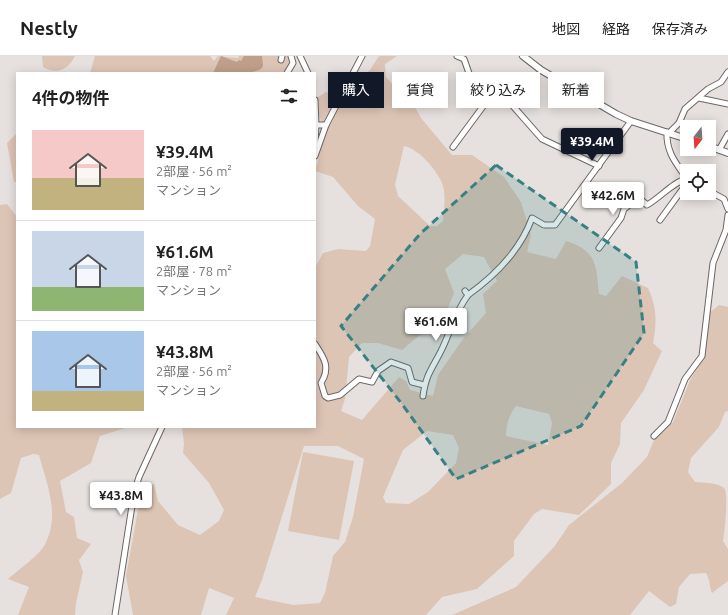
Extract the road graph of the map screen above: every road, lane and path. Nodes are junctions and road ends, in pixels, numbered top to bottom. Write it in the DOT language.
graph roads {
  1 [pos="291,56"];
  2 [pos="300,56"];
  3 [pos="362,56"];
  4 [pos="457,56"];
  5 [pos="523,56"];
  6 [pos="288,72"];
  7 [pos="308,72"];
  8 [pos="469,72"];
  9 [pos="728,72"];
  10 [pos="726,78"];
  11 [pos="699,98"];
  12 [pos="728,104"];
  13 [pos="482,108"];
  14 [pos="515,108"];
  15 [pos="632,121"];
  16 [pos="316,124"];
  17 [pos="326,124"];
  18 [pos="668,132"];
  19 [pos="728,134"];
  20 [pos="680,136"];
  21 [pos="453,147"];
  22 [pos="716,149"];
  23 [pos="719,150"];
  24 [pos="316,153"];
  25 [pos="728,153"];
  26 [pos="599,166"];
  27 [pos="680,169"];
  28 [pos="680,181"];
  29 [pos="680,193"];
  30 [pos="716,195"];
  31 [pos="728,209"];
  32 [pos="728,215"];
  33 [pos="660,220"];
  34 [pos="599,248"];
  35 [pos="316,346"];
  36 [pos="424,385"];
  37 [pos="423,396"];
  38 [pos="162,428"];
  39 [pos="654,436"];
  40 [pos="115,615"];
  1 -- 6 [label="street"];
  2 -- 7 [label="street"];
  3 -- 17 [label="street"];
  4 -- 8 [label="street"];
  5 -- 15 [label="street"];
  9 -- 10 [label="street"];
  10 -- 11 [label="street"];
  11 -- 12 [label="street"];
  11 -- 18 [label="street"];
  13 -- 21 [label="street"];
  14 -- 26 [label="street"];
  15 -- 18 [label="street"];
  15 -- 26 [label="street"];
  16 -- 17 [label="street"];
  17 -- 24 [label="street"];
  18 -- 20 [label="street"];
  18 -- 27 [label="street"];
  19 -- 23 [label="street"];
  22 -- 23 [label="street"];
  23 -- 25 [label="street"];
  26 -- 36 [label="street"];
  28 -- 34 [label="street"];
  29 -- 33 [label="street"];
  30 -- 31 [label="street"];
  32 -- 39 [label="street"];
  35 -- 36 [label="street"];
  36 -- 37 [label="street"];
  38 -- 40 [label="street"];
}
